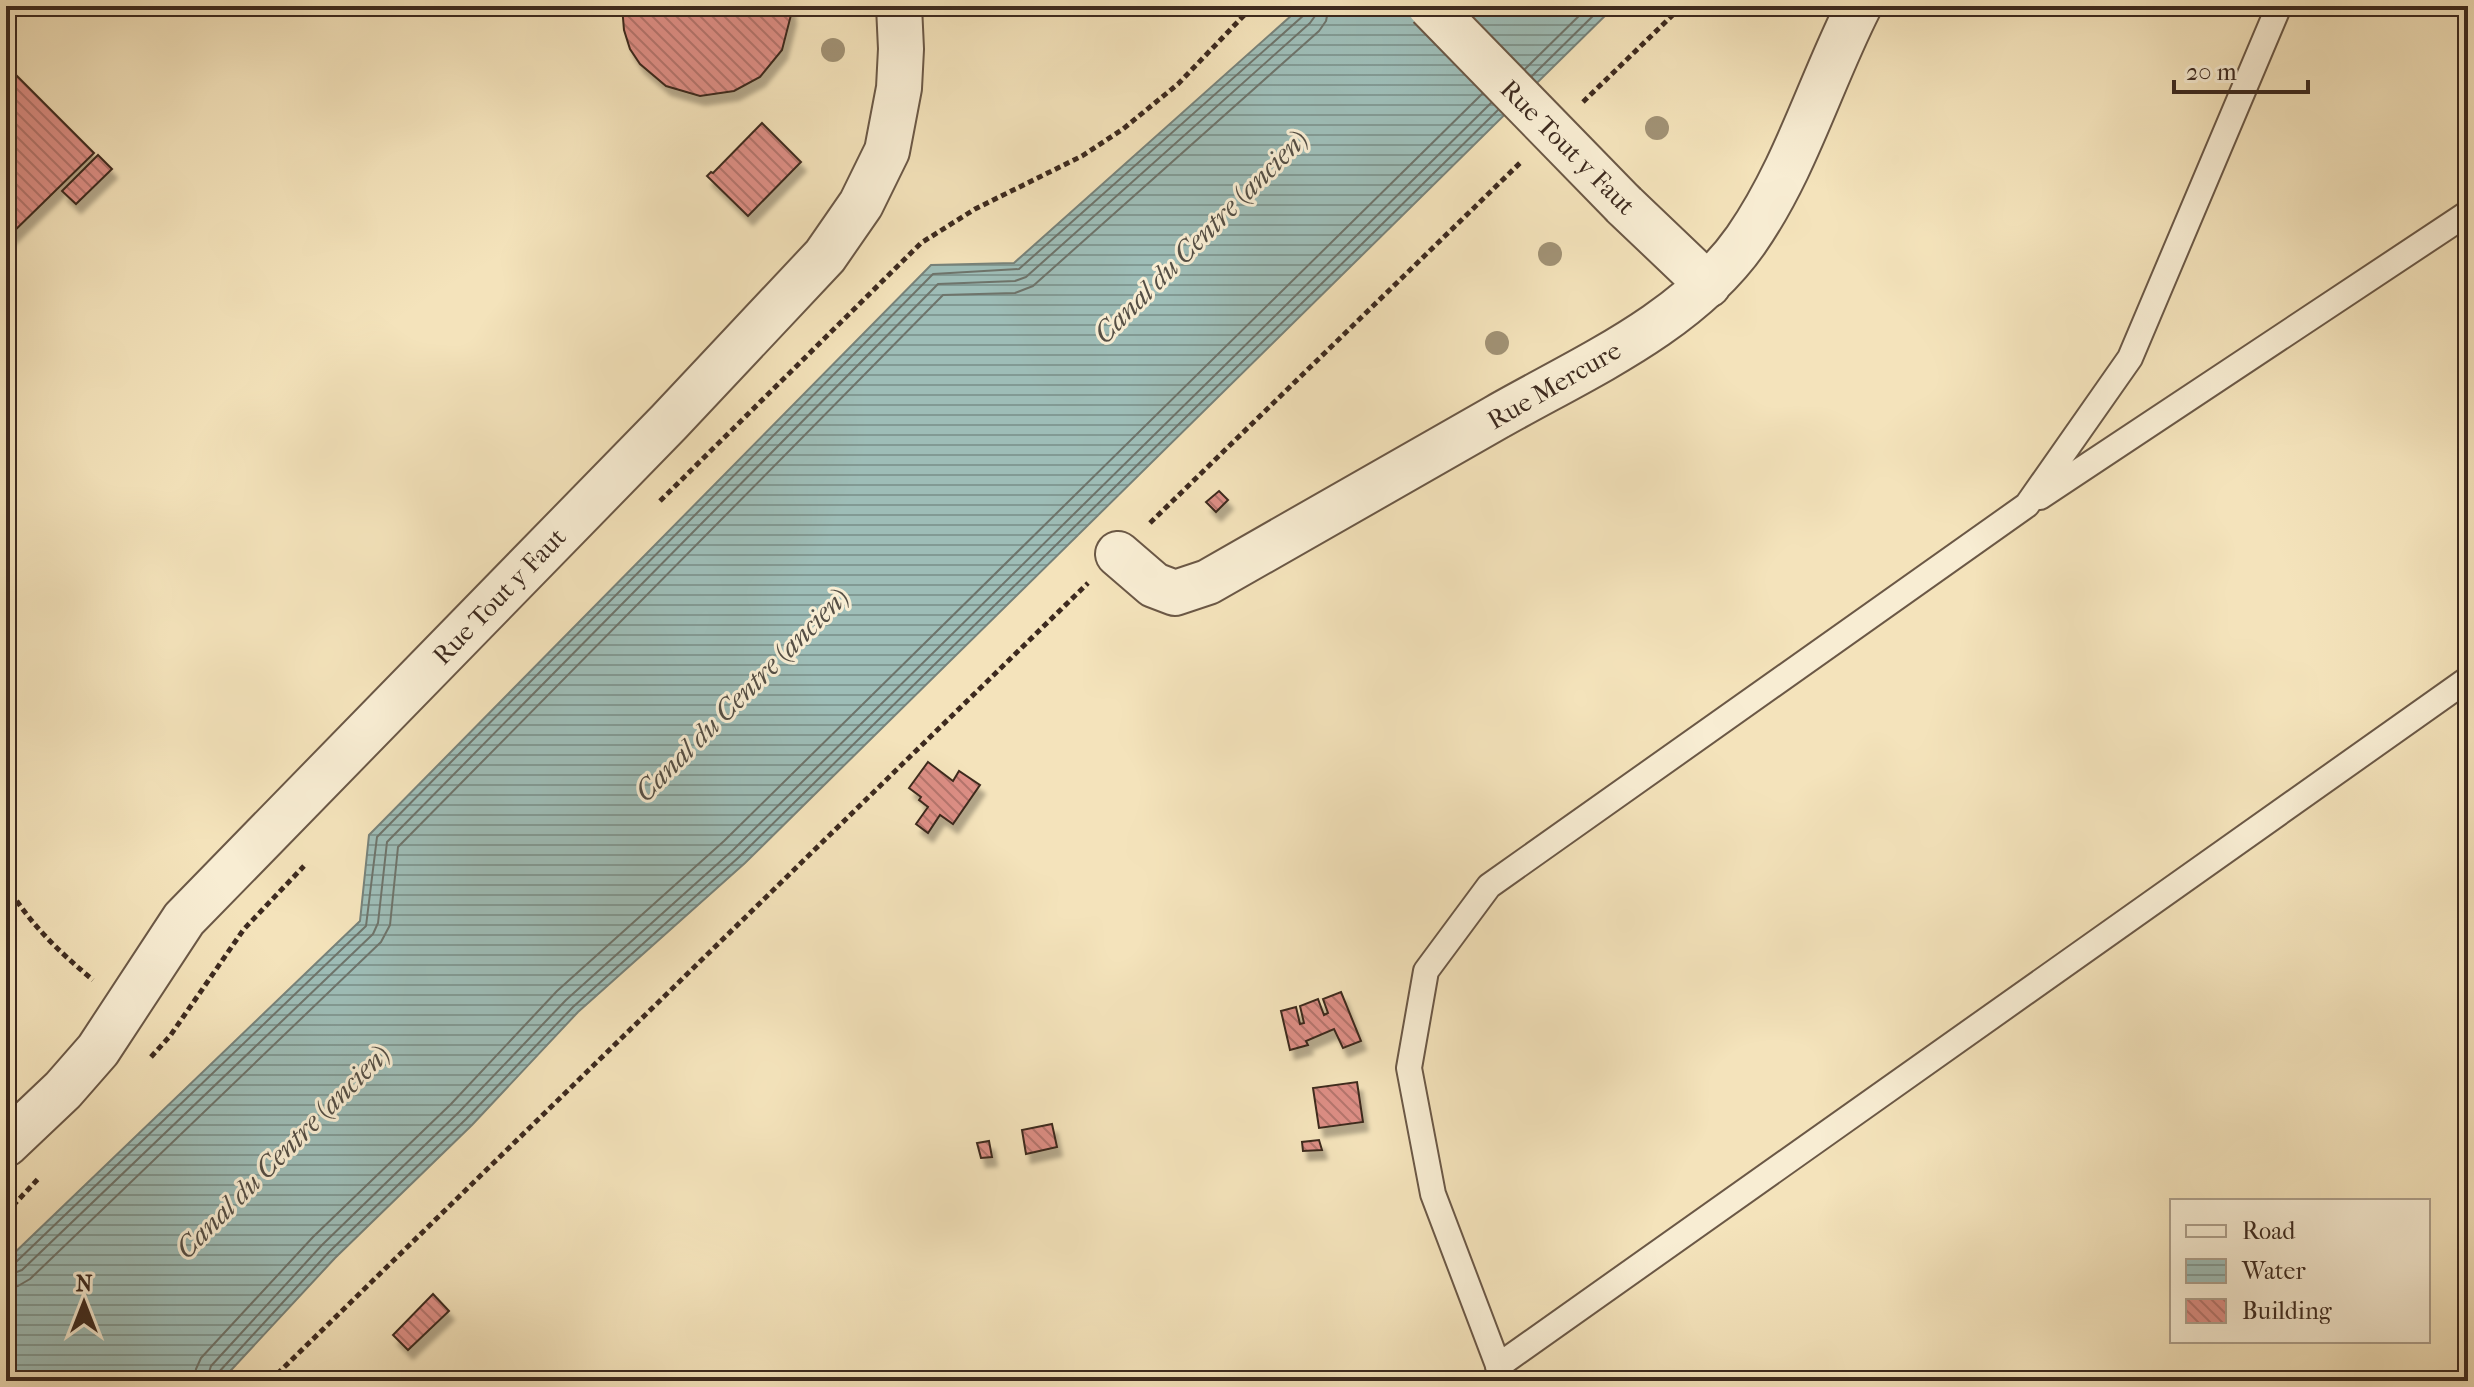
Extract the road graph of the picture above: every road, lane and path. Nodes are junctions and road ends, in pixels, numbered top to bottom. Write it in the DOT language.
graph roads {
  1 [pos="899,6"];
  2 [pos="1253,6"];
  3 [pos="1430,6"];
  4 [pos="1682,6"];
  5 [pos="1859,6"];
  6 [pos="2279,6"];
  7 [pos="1581,105"];
  8 [pos="1524,159"];
  9 [pos="2468,213"];
  10 [pos="1708,285"];
  11 [pos="2027,505"];
  12 [pos="651,510"];
  13 [pos="1118,554"];
  14 [pos="2468,679"];
  15 [pos="307,862"];
  16 [pos="6,884"];
  17 [pos="127,1009"];
  18 [pos="150,1057"];
  19 [pos="6,1144"];
  20 [pos="40,1176"];
  21 [pos="6,1213"];
  22 [pos="1501,1373"];
  23 [pos="270,1381"];
  1 -- 17 [label="street, Rue Tout y Faut"];
  2 -- 12 [label="path"];
  3 -- 10 [label="street, Rue Tout y Faut, bridge"];
  4 -- 7 [label="path"];
  5 -- 10 [label="street, Rue Mercure"];
  6 -- 11 [label="lane"];
  8 -- 13 [label="path"];
  9 -- 11 [label="lane"];
  10 -- 13 [label="street, Rue Mercure"];
  11 -- 22 [label="lane"];
  13 -- 23 [label="path"];
  14 -- 22 [label="lane"];
  15 -- 18 [label="path"];
  16 -- 17 [label="path"];
  17 -- 19 [label="street, Rue Tout y Faut"];
  20 -- 21 [label="path"];
}
